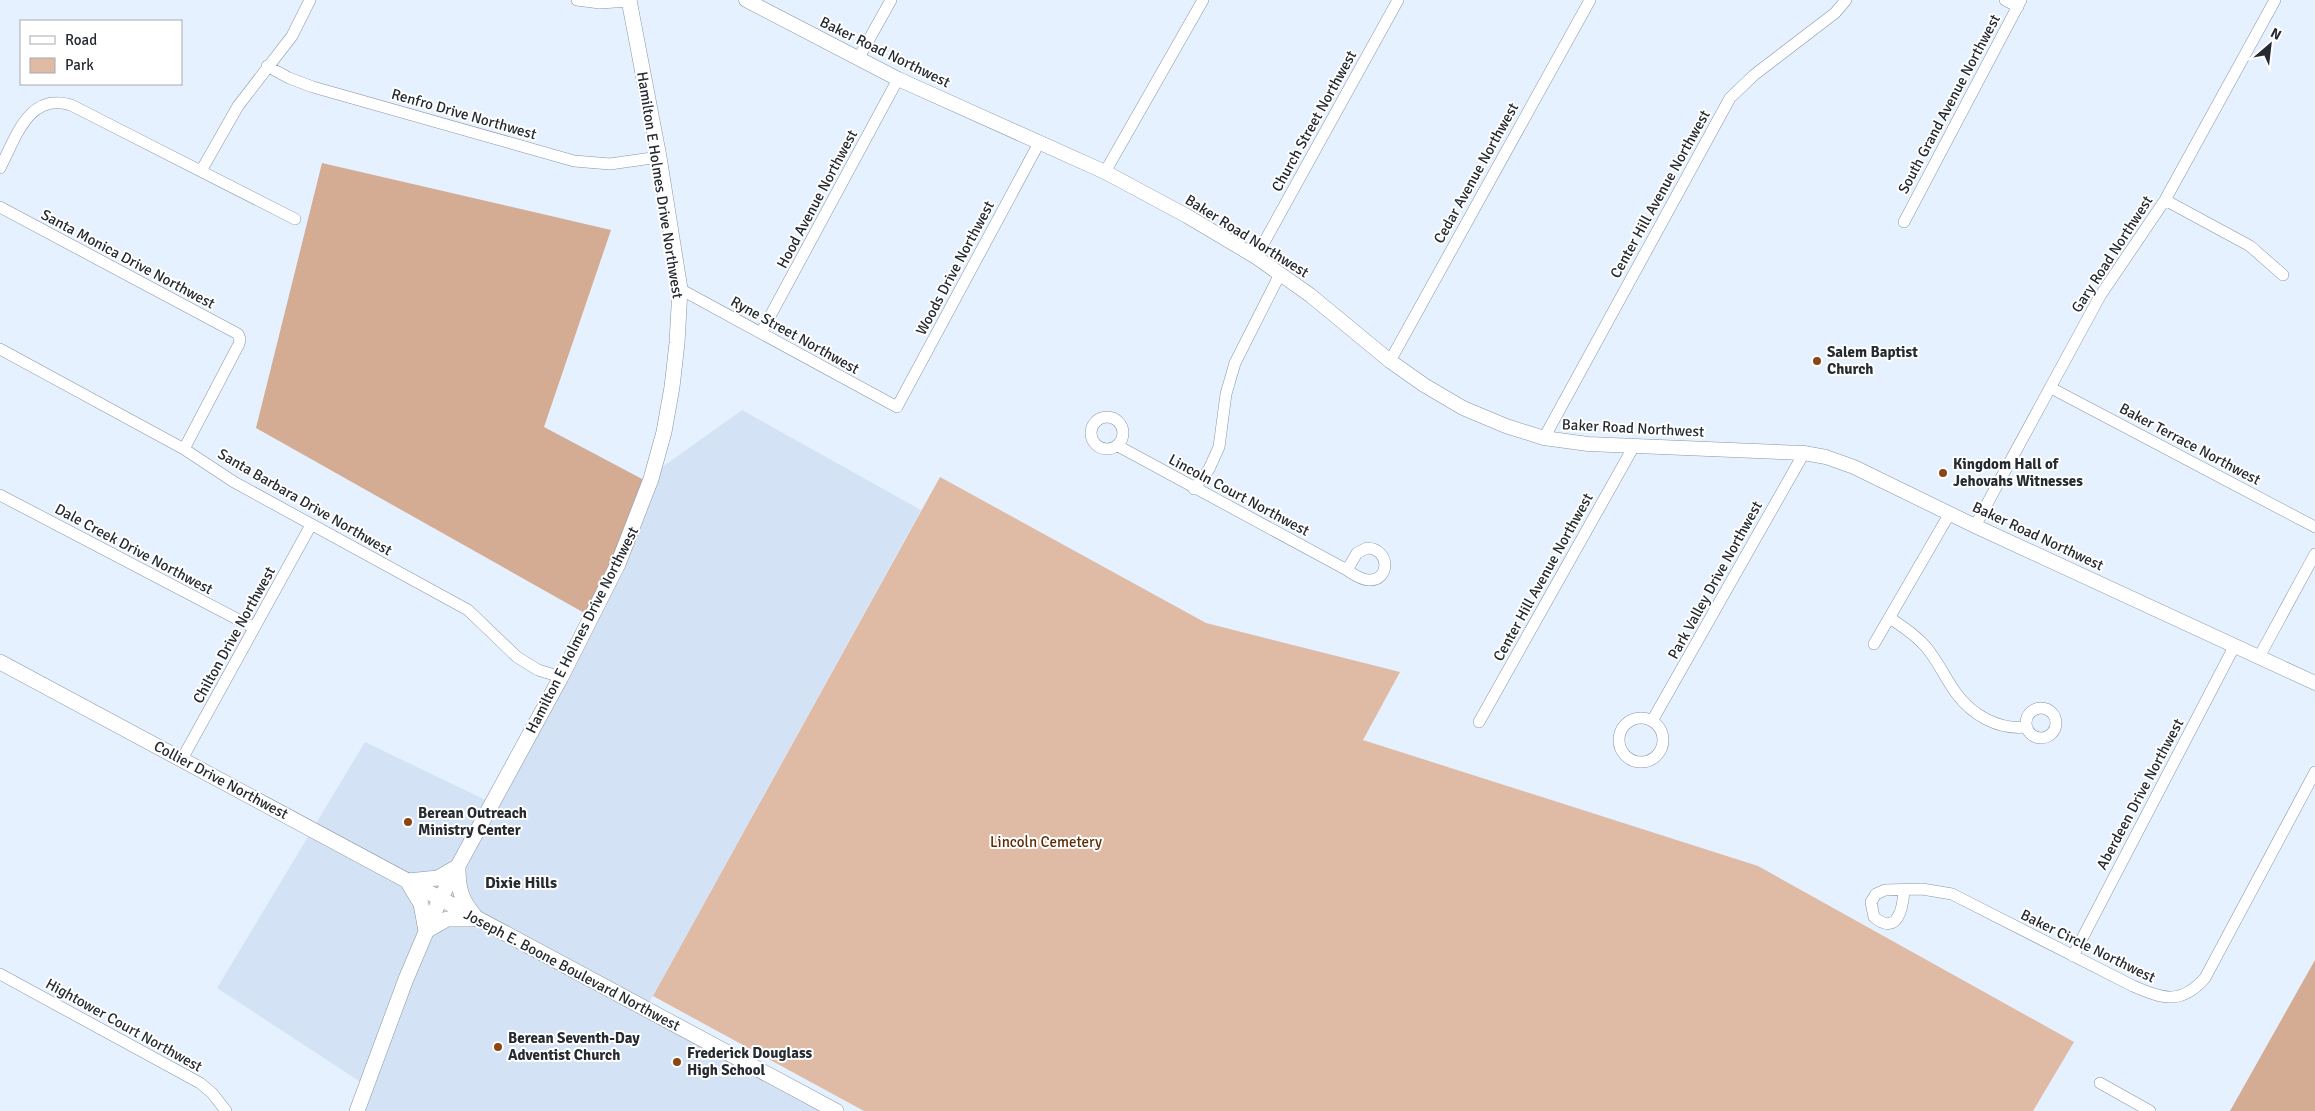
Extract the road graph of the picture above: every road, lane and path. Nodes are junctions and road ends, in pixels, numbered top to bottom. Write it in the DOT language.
graph roads {
  1 [pos="310,0"];
  2 [pos="577,0"];
  3 [pos="630,0"];
  4 [pos="746,0"];
  5 [pos="891,0"];
  6 [pos="1203,0"];
  7 [pos="1398,0"];
  8 [pos="1590,0"];
  9 [pos="1846,0"];
  10 [pos="2006,0"];
  11 [pos="2275,0"];
  12 [pos="2019,3"];
  13 [pos="858,59"];
  14 [pos="267,66"];
  15 [pos="898,79"];
  16 [pos="1039,143"];
  17 [pos="658,157"];
  18 [pos="0,168"];
  19 [pos="201,171"];
  20 [pos="1105,172"];
  21 [pos="2165,200"];
  22 [pos="0,207"];
  23 [pos="295,219"];
  24 [pos="1904,222"];
  25 [pos="1256,257"];
  26 [pos="1280,274"];
  27 [pos="2283,274"];
  28 [pos="680,289"];
  29 [pos="761,333"];
  30 [pos="0,349"];
  31 [pos="1390,361"];
  32 [pos="2051,388"];
  33 [pos="897,408"];
  34 [pos="1544,438"];
  35 [pos="1118,446"];
  36 [pos="1634,446"];
  37 [pos="184,449"];
  38 [pos="1804,453"];
  39 [pos="1194,489"];
  40 [pos="0,495"];
  41 [pos="1950,513"];
  42 [pos="311,525"];
  43 [pos="1975,526"];
  44 [pos="2315,527"];
  45 [pos="2315,554"];
  46 [pos="1347,570"];
  47 [pos="1890,618"];
  48 [pos="254,628"];
  49 [pos="1874,644"];
  50 [pos="2235,645"];
  51 [pos="2259,657"];
  52 [pos="0,662"];
  53 [pos="561,677"];
  54 [pos="2315,683"];
  55 [pos="1652,721"];
  56 [pos="1479,722"];
  57 [pos="2026,727"];
  58 [pos="182,759"];
  59 [pos="2315,772"];
  60 [pos="458,867"];
  61 [pos="407,881"];
  62 [pos="1904,890"];
  63 [pos="440,899"];
  64 [pos="479,920"];
  65 [pos="426,931"];
  66 [pos="2073,956"];
  67 [pos="0,974"];
  68 [pos="2100,1083"];
  69 [pos="226,1111"];
  70 [pos="357,1111"];
  71 [pos="836,1111"];
  72 [pos="2150,1111"];
  1 -- 14 [label="street"];
  2 -- 3 [label="street"];
  3 -- 17 [label="main road, Hamilton E Holmes Drive Northwest"];
  4 -- 13 [label="street, Baker Road Northwest"];
  5 -- 13 [label="street"];
  6 -- 20 [label="street"];
  7 -- 25 [label="street, Church Street Northwest"];
  8 -- 31 [label="street, Cedar Avenue Northwest"];
  9 -- 34 [label="street, Center Hill Avenue Northwest"];
  10 -- 12 [label="street"];
  11 -- 21 [label="street, Gary Road Northwest"];
  12 -- 24 [label="street, South Grand Avenue Northwest"];
  13 -- 15 [label="street, Baker Road Northwest"];
  14 -- 17 [label="street, Renfro Drive Northwest"];
  14 -- 19 [label="street"];
  15 -- 16 [label="street, Baker Road Northwest"];
  15 -- 29 [label="street, Hood Avenue Northwest"];
  16 -- 20 [label="street, Baker Road Northwest"];
  16 -- 33 [label="street, Woods Drive Northwest"];
  17 -- 28 [label="main road, Hamilton E Holmes Drive Northwest"];
  18 -- 19 [label="street"];
  19 -- 23 [label="street"];
  20 -- 25 [label="street, Baker Road Northwest"];
  21 -- 27 [label="street"];
  21 -- 32 [label="street, Gary Road Northwest"];
  22 -- 37 [label="street, Santa Monica Drive Northwest"];
  25 -- 26 [label="street, Baker Road Northwest"];
  26 -- 31 [label="street, Baker Road Northwest"];
  26 -- 39 [label="street"];
  28 -- 29 [label="street, Ryne Street Northwest"];
  28 -- 53 [label="main road, Hamilton E Holmes Drive Northwest"];
  29 -- 33 [label="street, Ryne Street Northwest"];
  30 -- 37 [label="street, Santa Barbara Drive Northwest"];
  31 -- 34 [label="street, Baker Road Northwest"];
  32 -- 43 [label="street, Gary Road Northwest"];
  32 -- 44 [label="street, Baker Terrace Northwest"];
  34 -- 36 [label="street, Baker Road Northwest"];
  35 -- 39 [label="street, Lincoln Court Northwest"];
  36 -- 38 [label="street, Baker Road Northwest"];
  36 -- 56 [label="street, Center Hill Avenue Northwest"];
  37 -- 42 [label="street, Santa Barbara Drive Northwest"];
  38 -- 41 [label="street, Baker Road Northwest"];
  38 -- 55 [label="street, Park Valley Drive Northwest"];
  39 -- 46 [label="street, Lincoln Court Northwest"];
  40 -- 48 [label="street, Dale Creek Drive Northwest"];
  41 -- 43 [label="street, Baker Road Northwest"];
  41 -- 47 [label="street"];
  42 -- 48 [label="street, Chilton Drive Northwest"];
  42 -- 53 [label="street, Santa Barbara Drive Northwest"];
  43 -- 50 [label="street, Baker Road Northwest"];
  45 -- 51 [label="street"];
  47 -- 49 [label="street"];
  47 -- 57 [label="street"];
  48 -- 58 [label="street, Chilton Drive Northwest"];
  50 -- 51 [label="street, Baker Road Northwest"];
  50 -- 66 [label="street, Aberdeen Drive Northwest"];
  51 -- 54 [label="street, Baker Road Northwest"];
  52 -- 58 [label="main road, Collier Drive Northwest"];
  53 -- 60 [label="main road, Hamilton E Holmes Drive Northwest"];
  58 -- 61 [label="main road, Collier Drive Northwest"];
  59 -- 66 [label="street, Baker Circle Northwest"];
  60 -- 61 [label="main road"];
  60 -- 63 [label="main road, Hamilton E Holmes Drive Northwest"];
  60 -- 64 [label="main road"];
  61 -- 63 [label="main road, Collier Drive Northwest"];
  61 -- 65 [label="main road"];
  62 -- 66 [label="street, Baker Circle Northwest"];
  63 -- 64 [label="main road, Joseph E. Boone Boulevard Northwest"];
  63 -- 65 [label="main road, Hamilton E Holmes Drive Northwest"];
  64 -- 65 [label="main road"];
  64 -- 71 [label="main road, Joseph E. Boone Boulevard Northwest"];
  65 -- 70 [label="main road, Hamilton E Holmes Drive Northwest"];
  67 -- 69 [label="street, Hightower Court Northwest"];
  68 -- 72 [label="street"];
}
